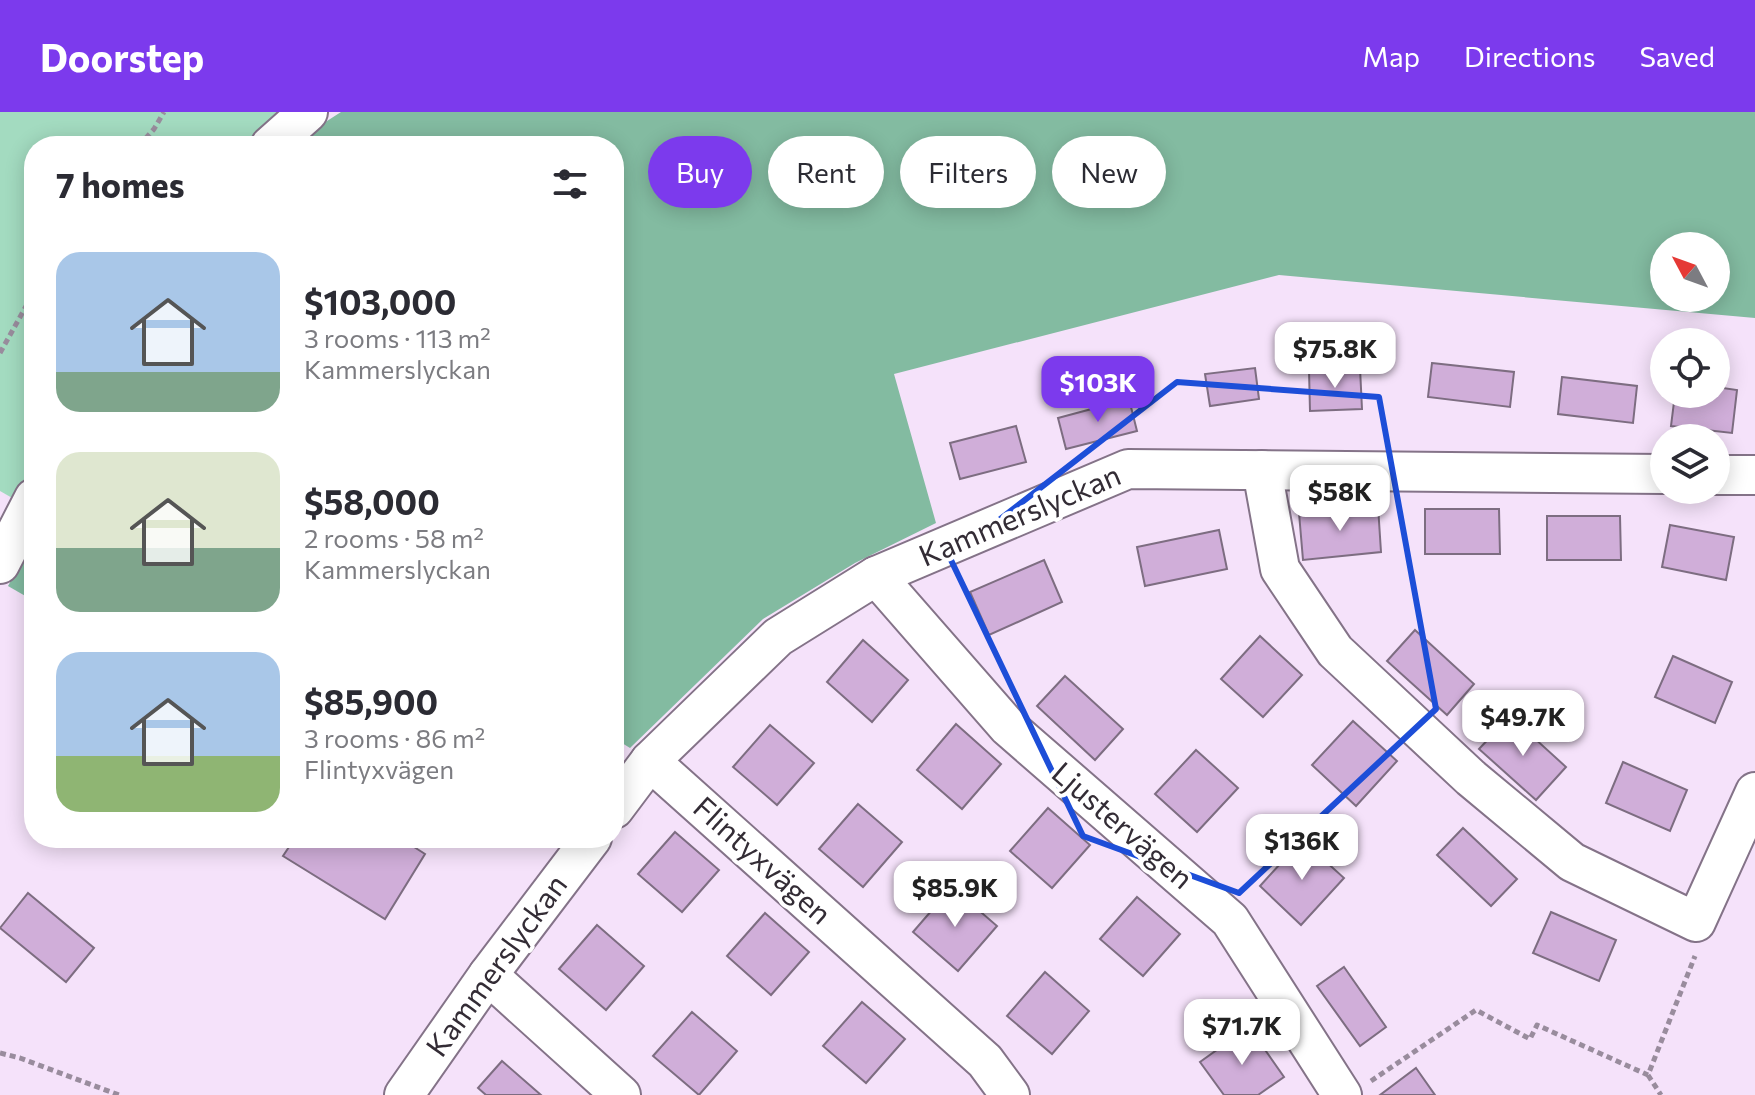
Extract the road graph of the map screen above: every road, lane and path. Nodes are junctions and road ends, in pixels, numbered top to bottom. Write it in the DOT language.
graph roads {
  1 [pos="164,112"];
  2 [pos="308,112"];
  3 [pos="148,136"];
  4 [pos="281,136"];
  5 [pos="24,310"];
  6 [pos="0,353"];
  7 [pos="1262,470"];
  8 [pos="1650,474"];
  9 [pos="1730,475"];
  10 [pos="1755,475"];
  11 [pos="24,517"];
  12 [pos="0,564"];
  13 [pos="876,576"];
  14 [pos="650,761"];
  15 [pos="1755,792"];
  16 [pos="624,796"];
  17 [pos="584,848"];
  18 [pos="1696,922"];
  19 [pos="488,975"];
  20 [pos="0,1053"];
  21 [pos="1648,1075"];
  22 [pos="1353,1091"];
  23 [pos="119,1095"];
  24 [pos="404,1095"];
  25 [pos="621,1095"];
  26 [pos="1010,1095"];
  27 [pos="1661,1095"];
  1 -- 3 [label="path"];
  2 -- 4 [label="street"];
  5 -- 6 [label="path"];
  7 -- 8 [label="street, Kammerslyckan"];
  7 -- 13 [label="street, Kammerslyckan"];
  7 -- 18 [label="street"];
  9 -- 10 [label="street"];
  11 -- 12 [label="street"];
  13 -- 14 [label="street, Kammerslyckan"];
  13 -- 22 [label="street, Ljustervägen"];
  14 -- 16 [label="street, Kammerslyckan"];
  14 -- 26 [label="street, Flintyxvägen"];
  15 -- 18 [label="street"];
  17 -- 19 [label="street, Kammerslyckan"];
  18 -- 21 [label="path"];
  19 -- 24 [label="street, Kammerslyckan"];
  19 -- 25 [label="street"];
  20 -- 23 [label="path"];
  21 -- 22 [label="path"];
  21 -- 27 [label="path"];
}
